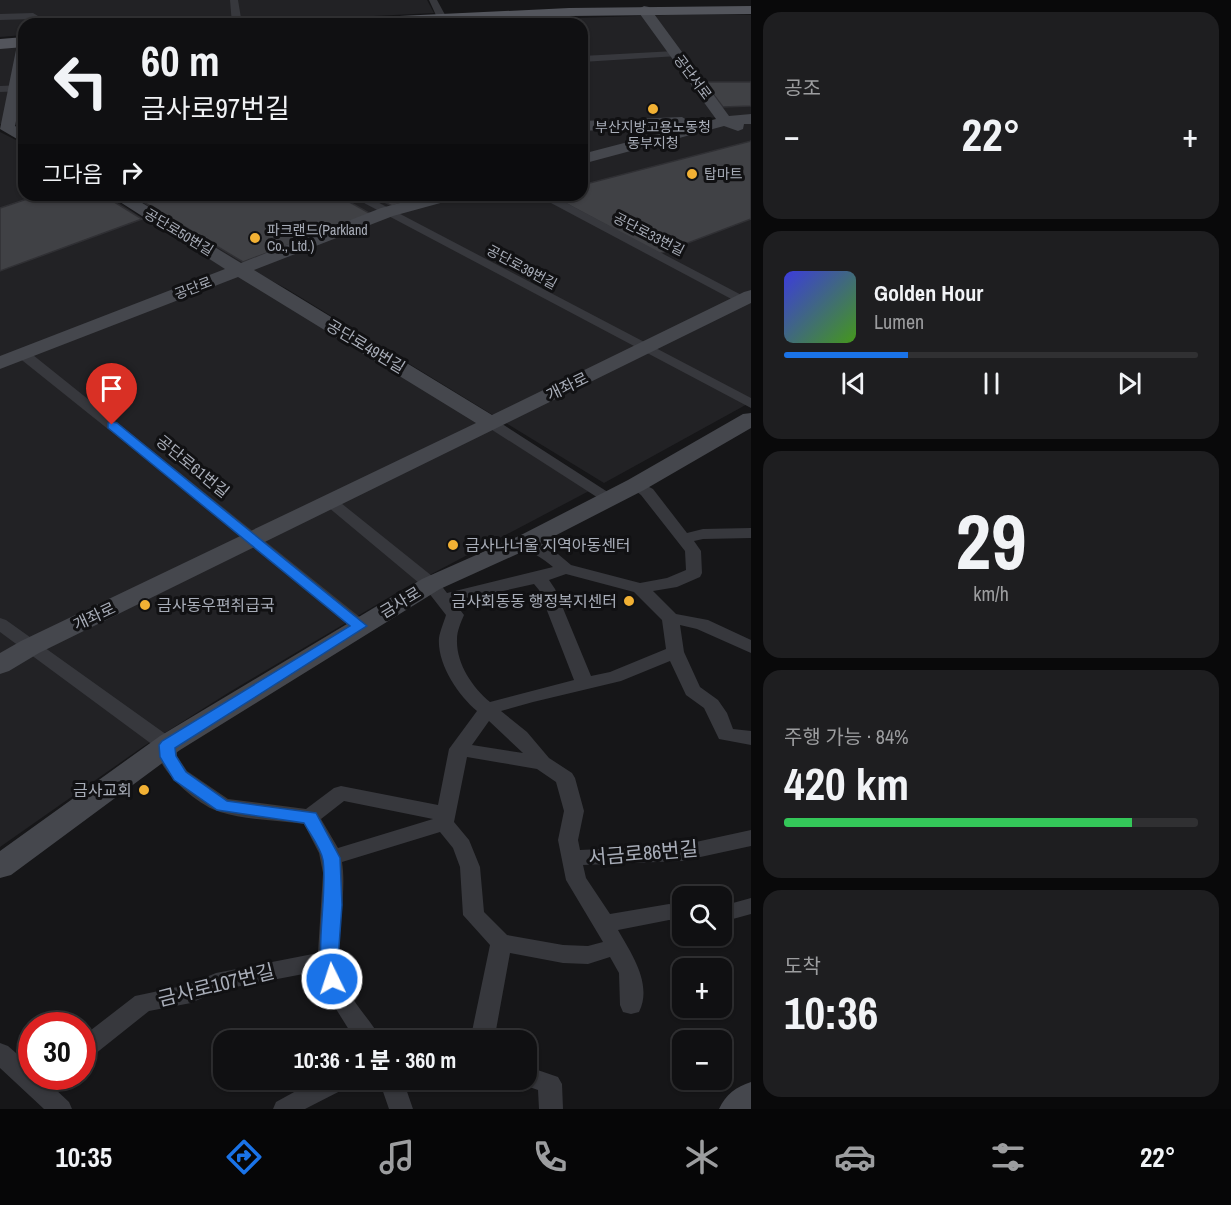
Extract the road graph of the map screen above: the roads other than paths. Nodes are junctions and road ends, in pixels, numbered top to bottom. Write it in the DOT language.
graph roads {
  1 [pos="234,0"];
  2 [pos="433,0"];
  3 [pos="644,10"];
  4 [pos="751,10"];
  5 [pos="33,16"];
  6 [pos="0,17"];
  7 [pos="236,18"];
  8 [pos="442,18"];
  9 [pos="499,18"];
  10 [pos="18,43"];
  11 [pos="0,44"];
  12 [pos="675,54"];
  13 [pos="588,59"];
  14 [pos="18,88"];
  15 [pos="0,89"];
  16 [pos="18,93"];
  17 [pos="751,120"];
  18 [pos="725,121"];
  19 [pos="588,126"];
  20 [pos="4,128"];
  21 [pos="751,132"];
  22 [pos="18,135"];
  23 [pos="588,157"];
  24 [pos="127,201"];
  25 [pos="367,201"];
  26 [pos="427,201"];
  27 [pos="554,201"];
  28 [pos="387,212"];
  29 [pos="240,270"];
  30 [pos="747,297"];
  31 [pos="643,349"];
  32 [pos="23,354"];
  33 [pos="0,363"];
  34 [pos="751,404"];
  35 [pos="751,419"];
  36 [pos="491,423"];
  37 [pos="636,485"];
  38 [pos="609,498"];
  39 [pos="330,502"];
  40 [pos="751,533"];
  41 [pos="255,539"];
  42 [pos="684,539"];
  43 [pos="527,541"];
  44 [pos="565,569"];
  45 [pos="537,578"];
  46 [pos="640,588"];
  47 [pos="437,592"];
  48 [pos="670,618"];
  49 [pos="0,624"];
  50 [pos="360,626"];
  51 [pos="30,647"];
  52 [pos="751,647"];
  53 [pos="675,652"];
  54 [pos="0,665"];
  55 [pos="585,685"];
  56 [pos="488,709"];
  57 [pos="751,738"];
  58 [pos="167,745"];
  59 [pos="459,749"];
  60 [pos="543,763"];
  61 [pos="310,817"];
  62 [pos="445,818"];
  63 [pos="751,838"];
  64 [pos="331,858"];
  65 [pos="570,858"];
  66 [pos="0,867"];
  67 [pos="751,906"];
  68 [pos="732,911"];
  69 [pos="672,912"];
  70 [pos="604,924"];
  71 [pos="501,943"];
  72 [pos="615,947"];
  73 [pos="329,960"];
  74 [pos="631,1005"];
  75 [pos="362,1030"];
  76 [pos="484,1030"];
  77 [pos="96,1040"];
  78 [pos="0,1053"];
  79 [pos="18,1065"];
  80 [pos="537,1080"];
  81 [pos="49,1090"];
  82 [pos="319,1090"];
  83 [pos="394,1090"];
  84 [pos="751,1097"];
  85 [pos="60,1109"];
  86 [pos="285,1109"];
  87 [pos="401,1109"];
  88 [pos="551,1109"];
  89 [pos="737,1109"];
  1 -- 7 [label="street"];
  2 -- 8 [label="street"];
  3 -- 4 [label="main road"];
  3 -- 9 [label="main road"];
  3 -- 12 [label="street, 공단서로"];
  5 -- 6 [label="street"];
  10 -- 11 [label="main road"];
  12 -- 13 [label="street"];
  12 -- 18 [label="street, 공단서로"];
  14 -- 15 [label="street"];
  16 -- 20 [label="street"];
  17 -- 18 [label="street"];
  18 -- 19 [label="street"];
  18 -- 21 [label="street"];
  18 -- 23 [label="street"];
  20 -- 22 [label="street"];
  24 -- 29 [label="street, 공단로50번길"];
  25 -- 28 [label="street"];
  26 -- 28 [label="street, 공단로"];
  27 -- 30 [label="street, 공단로33번길"];
  28 -- 29 [label="street, 공단로"];
  28 -- 31 [label="street, 공단로39번길"];
  29 -- 32 [label="street, 공단로"];
  29 -- 36 [label="street, 공단로49번길"];
  30 -- 31 [label="street, 개좌로"];
  31 -- 34 [label="street"];
  31 -- 36 [label="street, 개좌로"];
  32 -- 33 [label="street, 공단로"];
  32 -- 41 [label="street, 공단로61번길"];
  35 -- 37 [label="street, 금사로"];
  36 -- 38 [label="street"];
  36 -- 39 [label="street, 개좌로"];
  37 -- 38 [label="street, 금사로"];
  37 -- 42 [label="street"];
  38 -- 43 [label="street, 금사로"];
  39 -- 41 [label="street, 개좌로"];
  39 -- 47 [label="street"];
  40 -- 42 [label="street"];
  41 -- 50 [label="street"];
  41 -- 51 [label="street, 개좌로"];
  42 -- 46 [label="street"];
  43 -- 44 [label="street"];
  43 -- 47 [label="street, 금사로"];
  44 -- 45 [label="street"];
  44 -- 46 [label="street"];
  45 -- 47 [label="street"];
  45 -- 55 [label="street"];
  46 -- 48 [label="street"];
  47 -- 50 [label="street, 금사로"];
  47 -- 56 [label="street"];
  48 -- 52 [label="street"];
  48 -- 53 [label="street"];
  49 -- 51 [label="street"];
  50 -- 58 [label="street, 금사로"];
  51 -- 54 [label="street, 개좌로"];
  51 -- 58 [label="street"];
  53 -- 55 [label="street"];
  53 -- 57 [label="street"];
  55 -- 56 [label="street"];
  56 -- 59 [label="street"];
  56 -- 60 [label="street"];
  58 -- 61 [label="street"];
  58 -- 66 [label="street, 금사로"];
  59 -- 60 [label="street"];
  59 -- 62 [label="street"];
  60 -- 65 [label="street"];
  61 -- 62 [label="street"];
  61 -- 64 [label="street"];
  62 -- 64 [label="street"];
  62 -- 71 [label="street"];
  63 -- 65 [label="street, 서금로86번길"];
  64 -- 73 [label="street"];
  65 -- 70 [label="street"];
  67 -- 68 [label="street"];
  69 -- 70 [label="street"];
  70 -- 72 [label="street"];
  71 -- 72 [label="street"];
  71 -- 76 [label="street"];
  72 -- 74 [label="street"];
  73 -- 75 [label="street"];
  73 -- 77 [label="street, 금사로107번길"];
  78 -- 79 [label="street"];
  80 -- 88 [label="street"];
  81 -- 85 [label="street"];
  82 -- 86 [label="street"];
  83 -- 87 [label="street"];
  84 -- 89 [label="street"];
}
